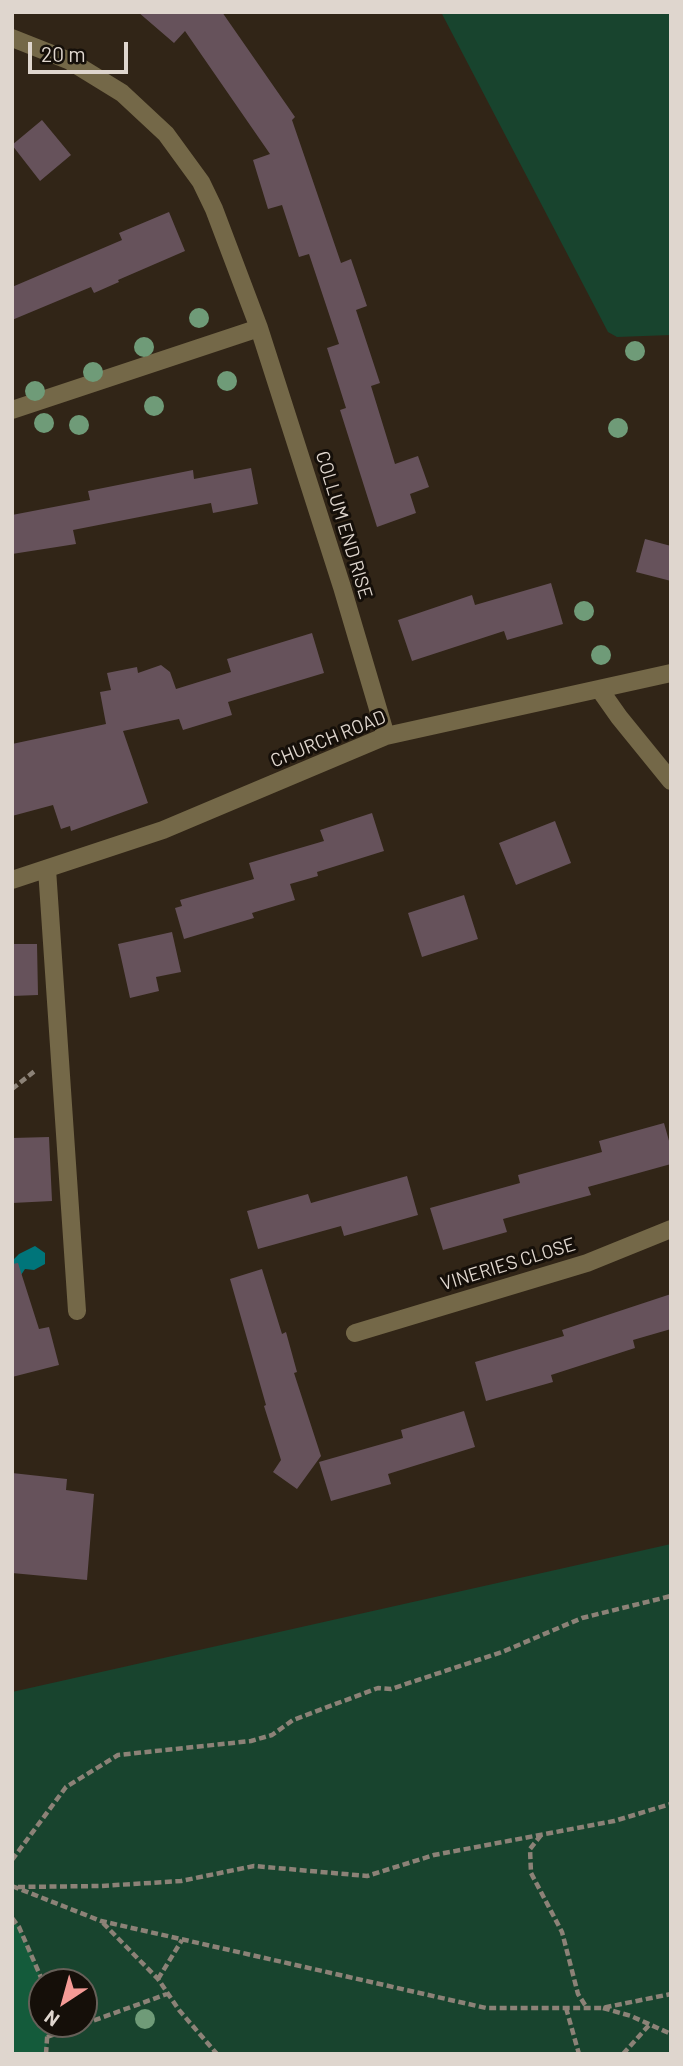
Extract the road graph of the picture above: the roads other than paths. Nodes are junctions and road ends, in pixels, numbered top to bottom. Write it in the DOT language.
graph roads {
  1 [pos="12,38"];
  2 [pos="259,328"];
  3 [pos="12,410"];
  4 [pos="671,673"];
  5 [pos="600,690"];
  6 [pos="386,736"];
  7 [pos="671,781"];
  8 [pos="47,869"];
  9 [pos="12,880"];
  10 [pos="671,1229"];
  11 [pos="77,1311"];
  12 [pos="355,1333"];
  1 -- 2 [label="street, COLLUM END RISE"];
  2 -- 3 [label="street"];
  2 -- 6 [label="street, COLLUM END RISE"];
  4 -- 5 [label="street, CHURCH ROAD"];
  5 -- 6 [label="street, CHURCH ROAD"];
  5 -- 7 [label="street"];
  6 -- 8 [label="street, CHURCH ROAD"];
  8 -- 9 [label="street, CHURCH ROAD"];
  8 -- 11 [label="street"];
  10 -- 12 [label="street, VINERIES CLOSE"];
}
